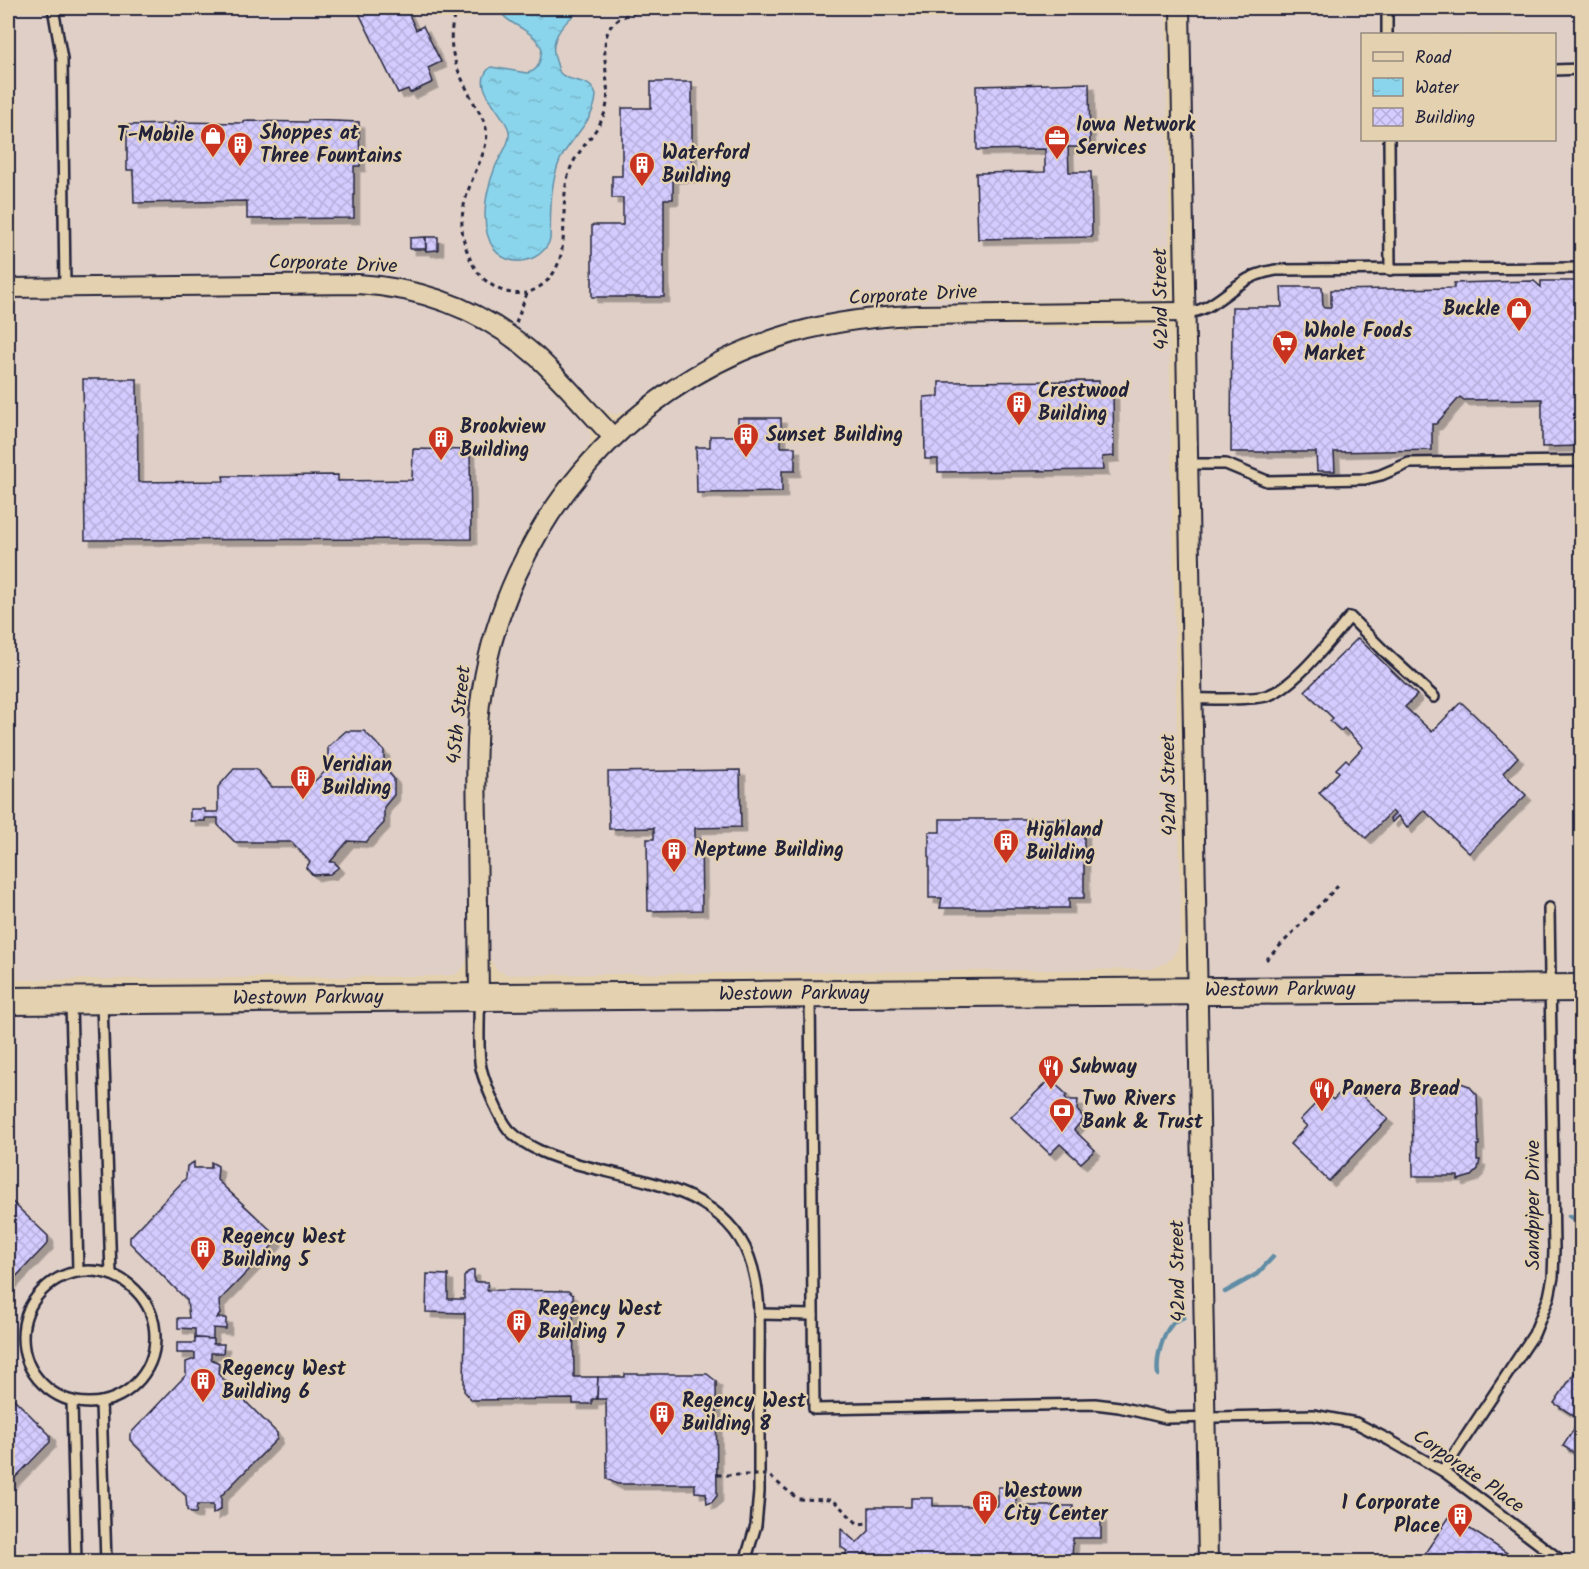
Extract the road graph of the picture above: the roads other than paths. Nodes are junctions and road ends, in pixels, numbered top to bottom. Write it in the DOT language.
graph roads {
  1 [pos="53,8"];
  2 [pos="1180,8"];
  3 [pos="1387,8"];
  4 [pos="1388,33"];
  5 [pos="1581,69"];
  6 [pos="1556,70"];
  7 [pos="1389,141"];
  8 [pos="1581,268"];
  9 [pos="1390,270"];
  10 [pos="65,287"];
  11 [pos="8,288"];
  12 [pos="1185,312"];
  13 [pos="613,437"];
  14 [pos="1581,461"];
  15 [pos="1187,464"];
  16 [pos="1434,697"];
  17 [pos="1191,699"];
  18 [pos="1549,908"];
  19 [pos="1581,988"];
  20 [pos="1550,989"];
  21 [pos="1197,993"];
  22 [pos="810,995"];
  23 [pos="479,997"];
  24 [pos="102,1000"];
  25 [pos="8,1001"];
  26 [pos="71,1001"];
  27 [pos="78,1271"];
  28 [pos="111,1274"];
  29 [pos="759,1314"];
  30 [pos="813,1315"];
  31 [pos="72,1401"];
  32 [pos="101,1402"];
  33 [pos="1204,1417"];
  34 [pos="1443,1471"];
  35 [pos="76,1562"];
  36 [pos="106,1562"];
  37 [pos="745,1562"];
  38 [pos="1208,1562"];
  39 [pos="1563,1562"];
  1 -- 10 [label="lane"];
  2 -- 12 [label="street, 42nd Street"];
  3 -- 4 [label="lane"];
  5 -- 6 [label="lane"];
  7 -- 9 [label="lane"];
  8 -- 9 [label="lane"];
  9 -- 12 [label="lane"];
  10 -- 11 [label="street, Corporate Drive"];
  10 -- 13 [label="street, Corporate Drive"];
  12 -- 13 [label="street, Corporate Drive"];
  12 -- 15 [label="street, 42nd Street"];
  13 -- 23 [label="street, 45th Street"];
  14 -- 15 [label="lane"];
  15 -- 17 [label="street, 42nd Street"];
  16 -- 17 [label="lane"];
  17 -- 21 [label="street, 42nd Street"];
  18 -- 20 [label="lane, Sandpiper Drive"];
  19 -- 20 [label="street, Westown Parkway"];
  20 -- 21 [label="street, Westown Parkway"];
  20 -- 34 [label="lane, Sandpiper Drive"];
  21 -- 22 [label="street, Westown Parkway"];
  21 -- 33 [label="street, 42nd Street"];
  22 -- 23 [label="street, Westown Parkway"];
  22 -- 30 [label="lane"];
  23 -- 24 [label="street, Westown Parkway"];
  23 -- 29 [label="lane"];
  24 -- 26 [label="street, Westown Parkway"];
  24 -- 28 [label="lane"];
  25 -- 26 [label="street, Westown Parkway"];
  26 -- 27 [label="lane"];
  27 -- 28 [label="lane"];
  27 -- 31 [label="lane"];
  28 -- 32 [label="lane"];
  29 -- 30 [label="lane"];
  29 -- 37 [label="lane"];
  30 -- 33 [label="lane, Corporate Place"];
  31 -- 32 [label="lane"];
  31 -- 35 [label="lane"];
  32 -- 36 [label="lane"];
  33 -- 34 [label="lane, Corporate Place"];
  33 -- 38 [label="street, 42nd Street"];
  34 -- 39 [label="lane, Corporate Place"];
}
